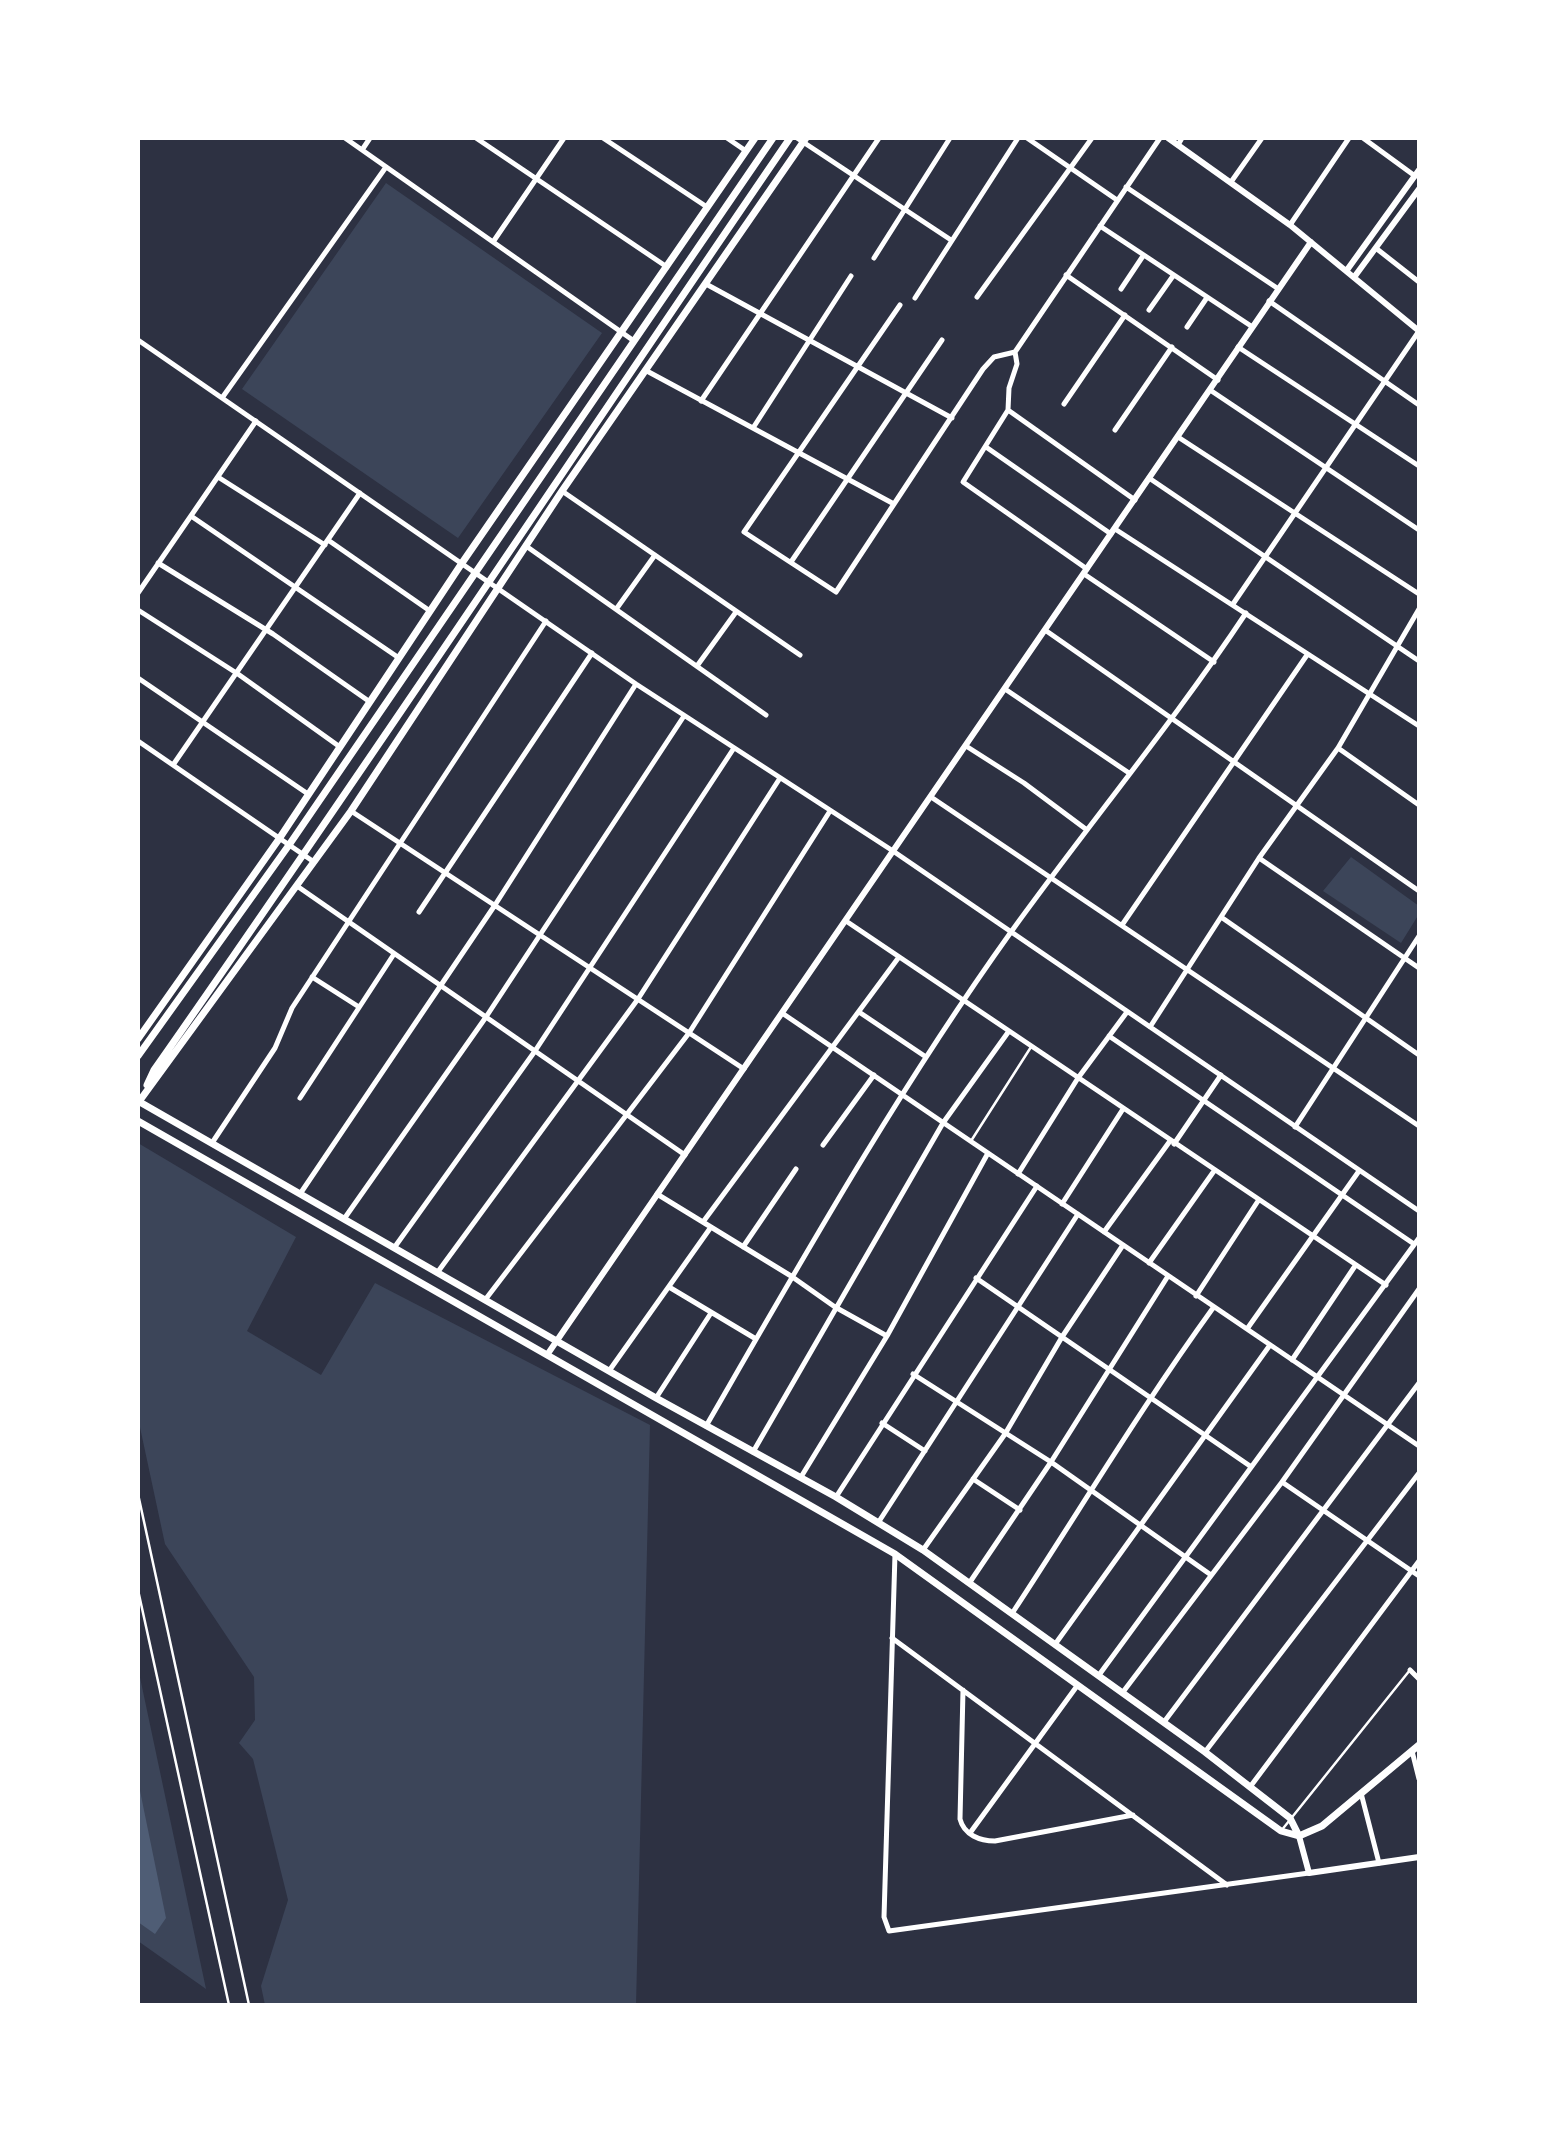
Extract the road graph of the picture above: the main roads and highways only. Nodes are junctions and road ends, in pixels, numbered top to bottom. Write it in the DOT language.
graph roads {
  1 [pos="755,138"];
  2 [pos="774,138"];
  3 [pos="790,138"];
  4 [pos="802,140"];
  5 [pos="138,1040"];
  6 [pos="138,1056"];
  7 [pos="139,1102"];
  8 [pos="138,1121"];
  9 [pos="1415,1748"];
  10 [pos="1298,1836"];
  1 -- 5 [label="main road"];
  2 -- 6 [label="main road"];
  3 -- 7 [label="main road"];
  4 -- 7 [label="main road"];
  7 -- 10 [label="main road"];
  8 -- 10 [label="main road"];
  9 -- 10 [label="main road"];
}
